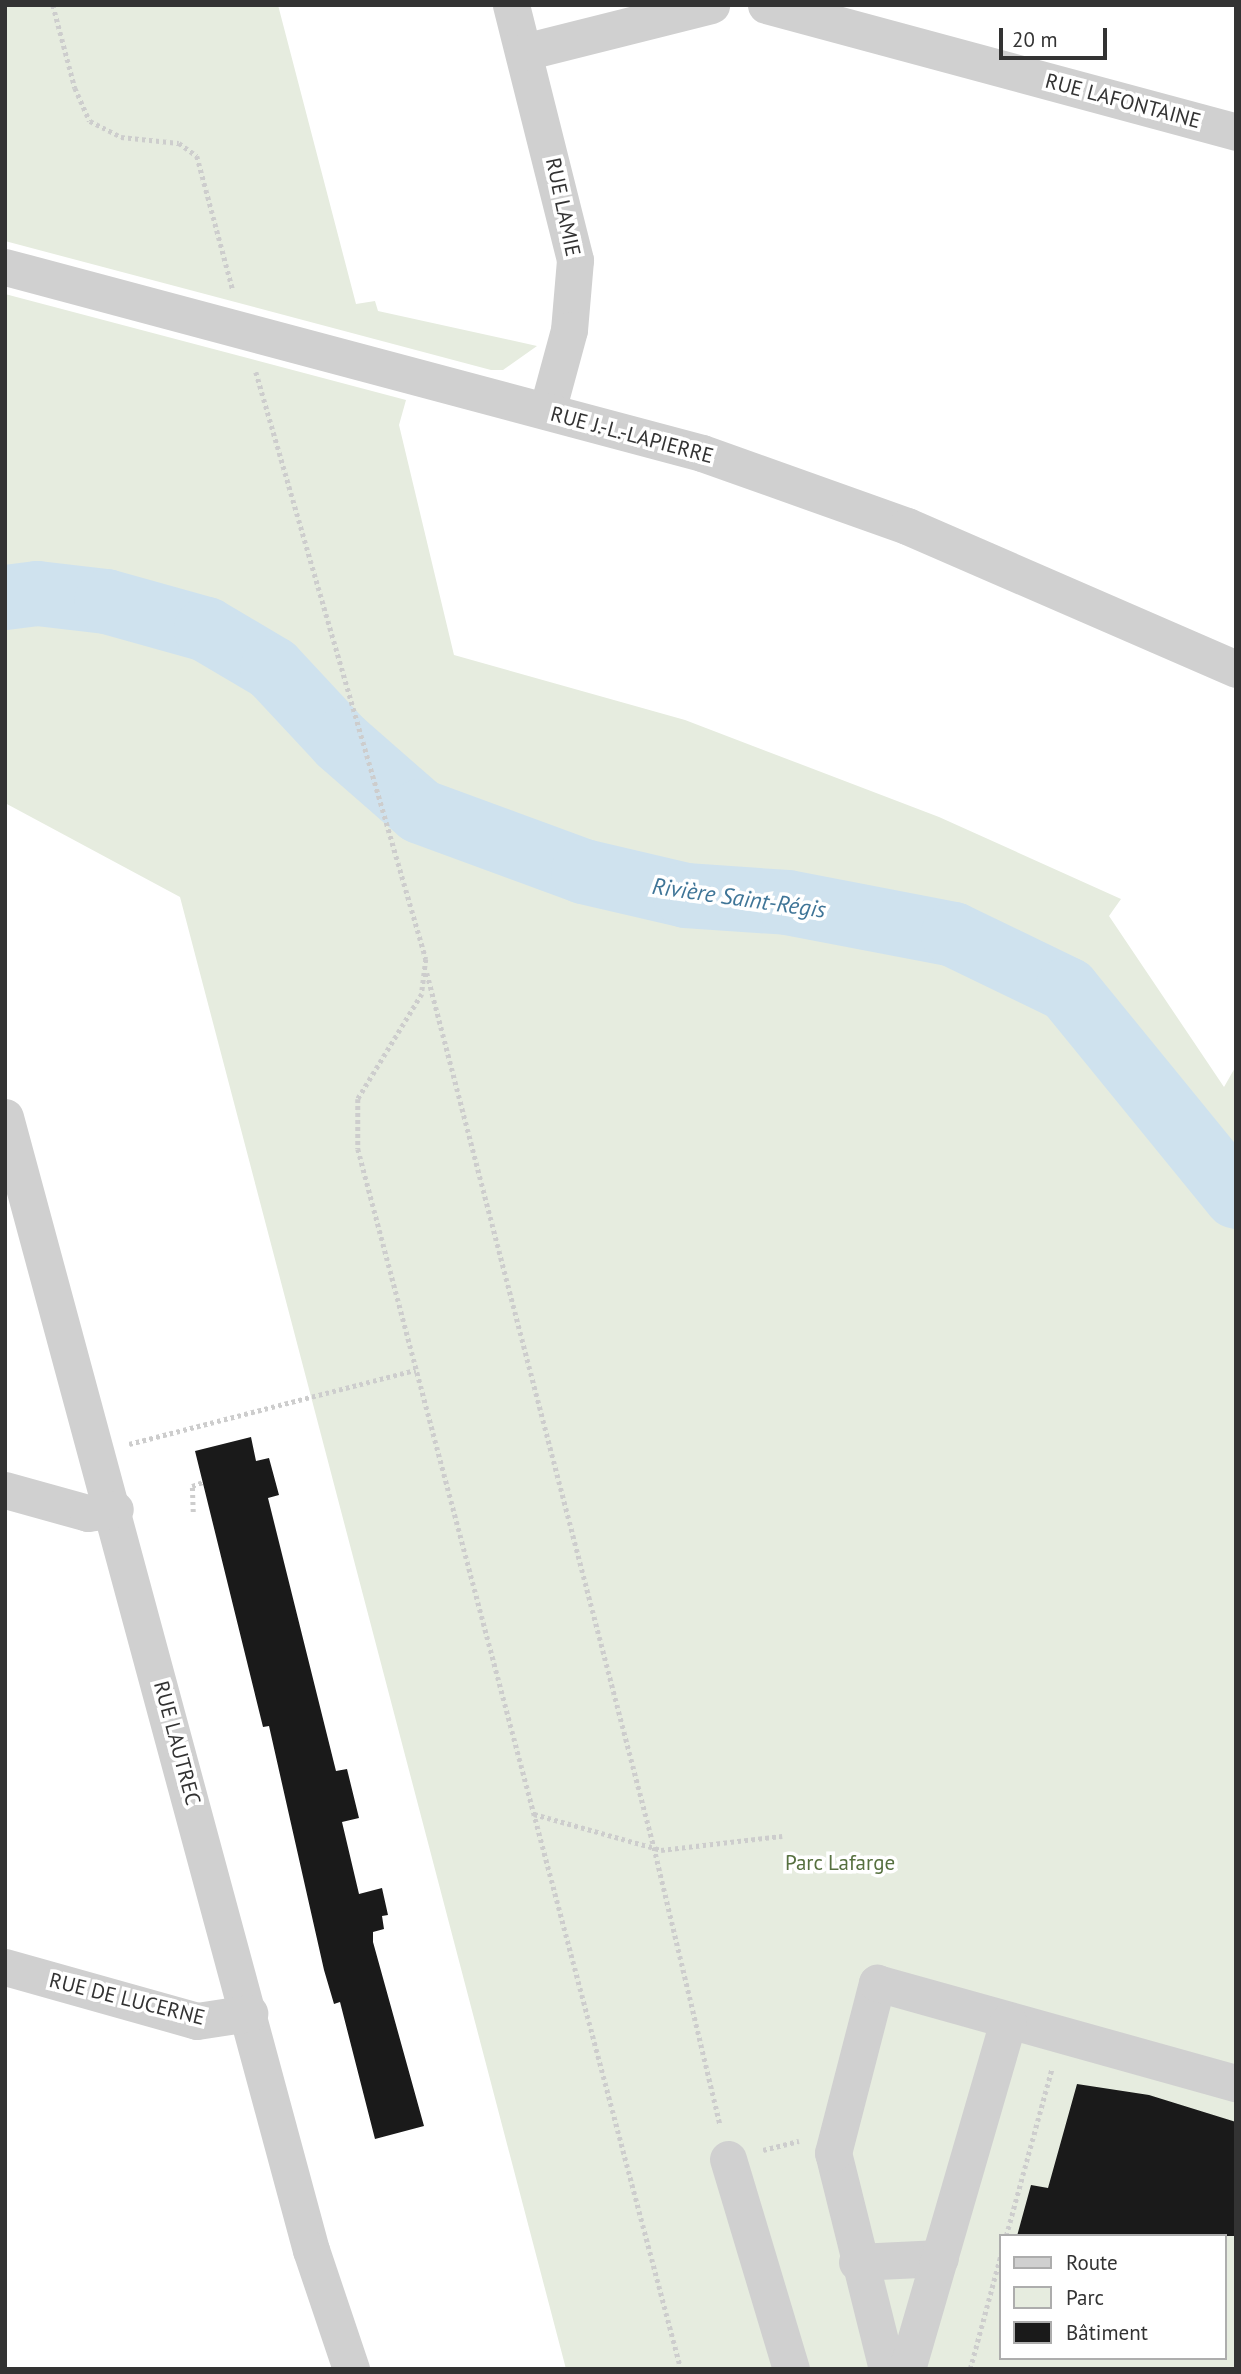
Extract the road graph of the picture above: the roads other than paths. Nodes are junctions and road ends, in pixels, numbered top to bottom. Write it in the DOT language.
graph roads {
  1 [pos="512,5"];
  2 [pos="711,5"];
  3 [pos="766,5"];
  4 [pos="524,52"];
  5 [pos="1236,132"];
  6 [pos="5,267"];
  7 [pos="547,411"];
  8 [pos="1236,669"];
  9 [pos="5,1117"];
  10 [pos="5,1490"];
  11 [pos="115,1509"];
  12 [pos="5,1967"];
  13 [pos="249,2013"];
  14 [pos="1008,2021"];
  15 [pos="1236,2083"];
  16 [pos="728,2159"];
  17 [pos="940,2258"];
  18 [pos="857,2262"];
  19 [pos="351,2369"];
  20 [pos="791,2369"];
  21 [pos="887,2369"];
  22 [pos="907,2369"];
  1 -- 4 [label="street, RUE LAMIE"];
  2 -- 4 [label="street"];
  3 -- 5 [label="street, RUE LAFONTAINE"];
  4 -- 7 [label="street, RUE LAMIE"];
  6 -- 7 [label="street, RUE J.-L.-LAPIERRE"];
  7 -- 8 [label="street, RUE J.-L.-LAPIERRE"];
  9 -- 11 [label="street, RUE LAUTREC"];
  10 -- 11 [label="street"];
  11 -- 13 [label="street, RUE LAUTREC"];
  12 -- 13 [label="street, RUE DE LUCERNE"];
  13 -- 19 [label="street, RUE LAUTREC"];
  14 -- 15 [label="street"];
  14 -- 17 [label="street"];
  14 -- 18 [label="street"];
  16 -- 20 [label="street"];
  17 -- 18 [label="street"];
  17 -- 22 [label="street"];
  18 -- 21 [label="street"];
}
